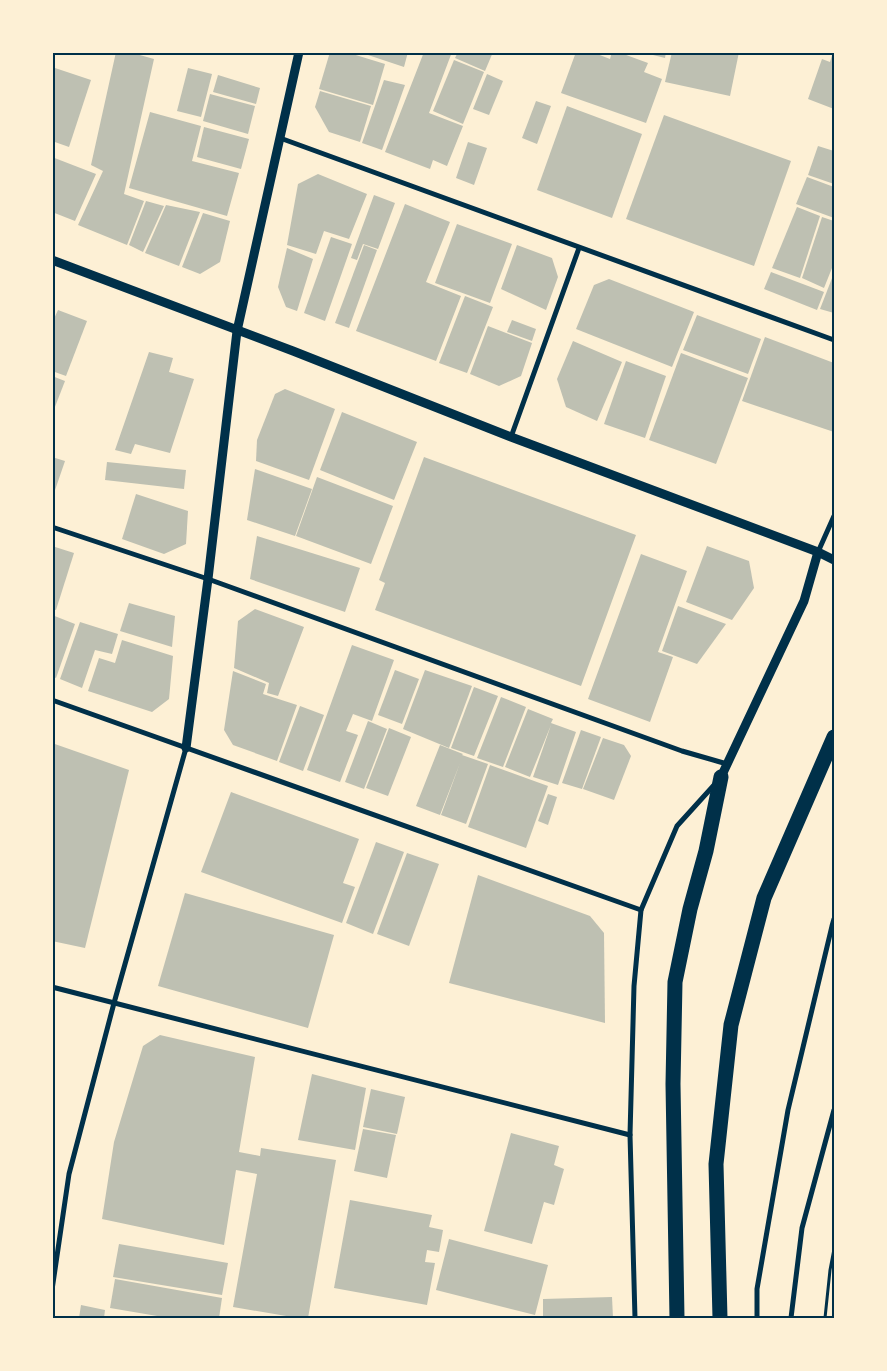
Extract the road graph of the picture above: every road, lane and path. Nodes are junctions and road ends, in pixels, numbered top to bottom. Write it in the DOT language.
graph roads {
  1 [pos="299,52"];
  2 [pos="280,138"];
  3 [pos="578,248"];
  4 [pos="52,260"];
  5 [pos="238,330"];
  6 [pos="834,340"];
  7 [pos="511,437"];
  8 [pos="834,516"];
  9 [pos="52,527"];
  10 [pos="818,552"];
  11 [pos="834,560"];
  12 [pos="208,579"];
  13 [pos="52,700"];
  14 [pos="834,737"];
  15 [pos="186,748"];
  16 [pos="724,771"];
  17 [pos="641,910"];
  18 [pos="834,919"];
  19 [pos="52,987"];
  20 [pos="114,1003"];
  21 [pos="834,1110"];
  22 [pos="630,1135"];
  23 [pos="834,1249"];
  24 [pos="52,1290"];
  25 [pos="635,1318"];
  26 [pos="677,1318"];
  27 [pos="720,1318"];
  28 [pos="757,1318"];
  29 [pos="791,1318"];
  30 [pos="824,1318"];
  1 -- 2 [label="street"];
  2 -- 3 [label="street"];
  2 -- 5 [label="street"];
  3 -- 6 [label="street"];
  3 -- 7 [label="street"];
  4 -- 5 [label="street"];
  5 -- 7 [label="street"];
  5 -- 12 [label="street"];
  7 -- 10 [label="street"];
  8 -- 10 [label="street"];
  9 -- 12 [label="street"];
  10 -- 11 [label="street"];
  10 -- 16 [label="street"];
  12 -- 15 [label="street"];
  12 -- 16 [label="street"];
  13 -- 15 [label="street"];
  14 -- 27 [label="highway"];
  15 -- 17 [label="street"];
  15 -- 20 [label="street"];
  16 -- 17 [label="street"];
  16 -- 26 [label="highway"];
  17 -- 22 [label="street"];
  18 -- 28 [label="street"];
  19 -- 20 [label="street"];
  20 -- 22 [label="street"];
  20 -- 24 [label="street"];
  21 -- 29 [label="street"];
  22 -- 25 [label="street"];
  23 -- 30 [label="path"];
}
